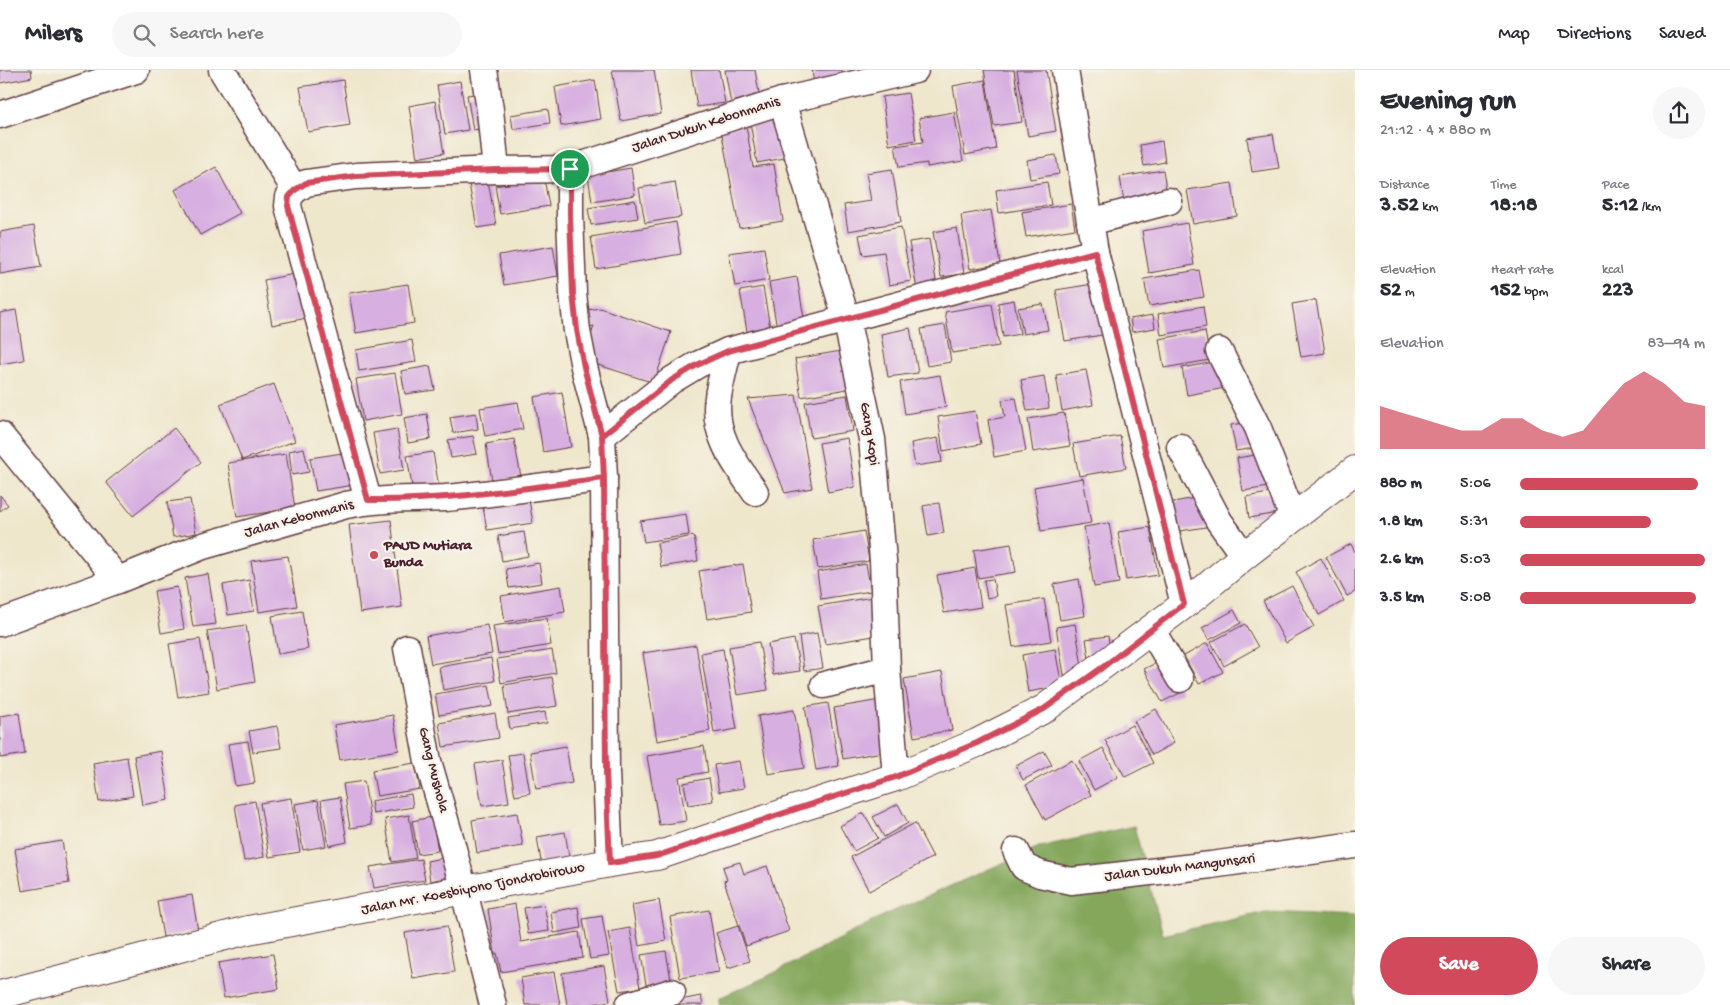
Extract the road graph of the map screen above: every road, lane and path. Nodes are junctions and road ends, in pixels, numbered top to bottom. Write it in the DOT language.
graph roads {
  1 [pos="136,70"];
  2 [pos="222,70"];
  3 [pos="484,70"];
  4 [pos="916,70"];
  5 [pos="1065,70"];
  6 [pos="782,101"];
  7 [pos="0,115"];
  8 [pos="570,169"];
  9 [pos="496,170"];
  10 [pos="295,190"];
  11 [pos="1169,201"];
  12 [pos="1090,222"];
  13 [pos="1095,252"];
  14 [pos="846,318"];
  15 [pos="728,351"];
  16 [pos="1219,351"];
  17 [pos="0,435"];
  18 [pos="602,436"];
  19 [pos="1180,447"];
  20 [pos="1355,470"];
  21 [pos="604,478"];
  22 [pos="755,492"];
  23 [pos="368,500"];
  24 [pos="1293,518"];
  25 [pos="1244,556"];
  26 [pos="118,580"];
  27 [pos="1184,604"];
  28 [pos="0,622"];
  29 [pos="1151,629"];
  30 [pos="407,648"];
  31 [pos="887,669"];
  32 [pos="1180,679"];
  33 [pos="824,685"];
  34 [pos="896,777"];
  35 [pos="1355,845"];
  36 [pos="1016,851"];
  37 [pos="610,863"];
  38 [pos="464,891"];
  39 [pos="1,992"];
  40 [pos="672,992"];
  41 [pos="493,1005"];
  42 [pos="629,1005"];
  1 -- 7 [label="street"];
  2 -- 10 [label="street"];
  3 -- 9 [label="street"];
  4 -- 6 [label="street, Jalan Dukuh Kebonmanis"];
  5 -- 12 [label="street"];
  6 -- 8 [label="street, Jalan Dukuh Kebonmanis"];
  6 -- 14 [label="street, Gang Kopi"];
  8 -- 9 [label="street, Jalan Dukuh Kebonmanis"];
  8 -- 18 [label="street"];
  9 -- 10 [label="street, Jalan Dukuh Kebonmanis"];
  10 -- 23 [label="street"];
  11 -- 12 [label="street"];
  12 -- 13 [label="street"];
  13 -- 14 [label="street"];
  13 -- 27 [label="street"];
  14 -- 15 [label="street"];
  14 -- 31 [label="street, Gang Kopi"];
  15 -- 18 [label="street"];
  15 -- 22 [label="street"];
  16 -- 24 [label="street"];
  17 -- 26 [label="street"];
  18 -- 21 [label="street"];
  19 -- 25 [label="street"];
  20 -- 24 [label="main road, Jalan Mr. Koesbiyono Tjondrobirowo"];
  21 -- 23 [label="street, Jalan Kebonmanis"];
  21 -- 37 [label="street"];
  23 -- 26 [label="street, Jalan Kebonmanis"];
  24 -- 25 [label="main road, Jalan Mr. Koesbiyono Tjondrobirowo"];
  25 -- 27 [label="main road, Jalan Mr. Koesbiyono Tjondrobirowo"];
  26 -- 28 [label="street"];
  27 -- 29 [label="main road, Jalan Mr. Koesbiyono Tjondrobirowo"];
  29 -- 32 [label="street"];
  29 -- 34 [label="main road, Jalan Mr. Koesbiyono Tjondrobirowo"];
  30 -- 38 [label="street, Gang Mushola"];
  31 -- 33 [label="street"];
  31 -- 34 [label="street, Gang Kopi"];
  34 -- 37 [label="main road, Jalan Mr. Koesbiyono Tjondrobirowo"];
  35 -- 36 [label="street, Jalan Dukuh Mangunsari"];
  37 -- 38 [label="main road, Jalan Mr. Koesbiyono Tjondrobirowo"];
  38 -- 39 [label="main road, Jalan Mr. Koesbiyono Tjondrobirowo"];
  38 -- 41 [label="street, Gang Mushola"];
  40 -- 42 [label="street"];
}
